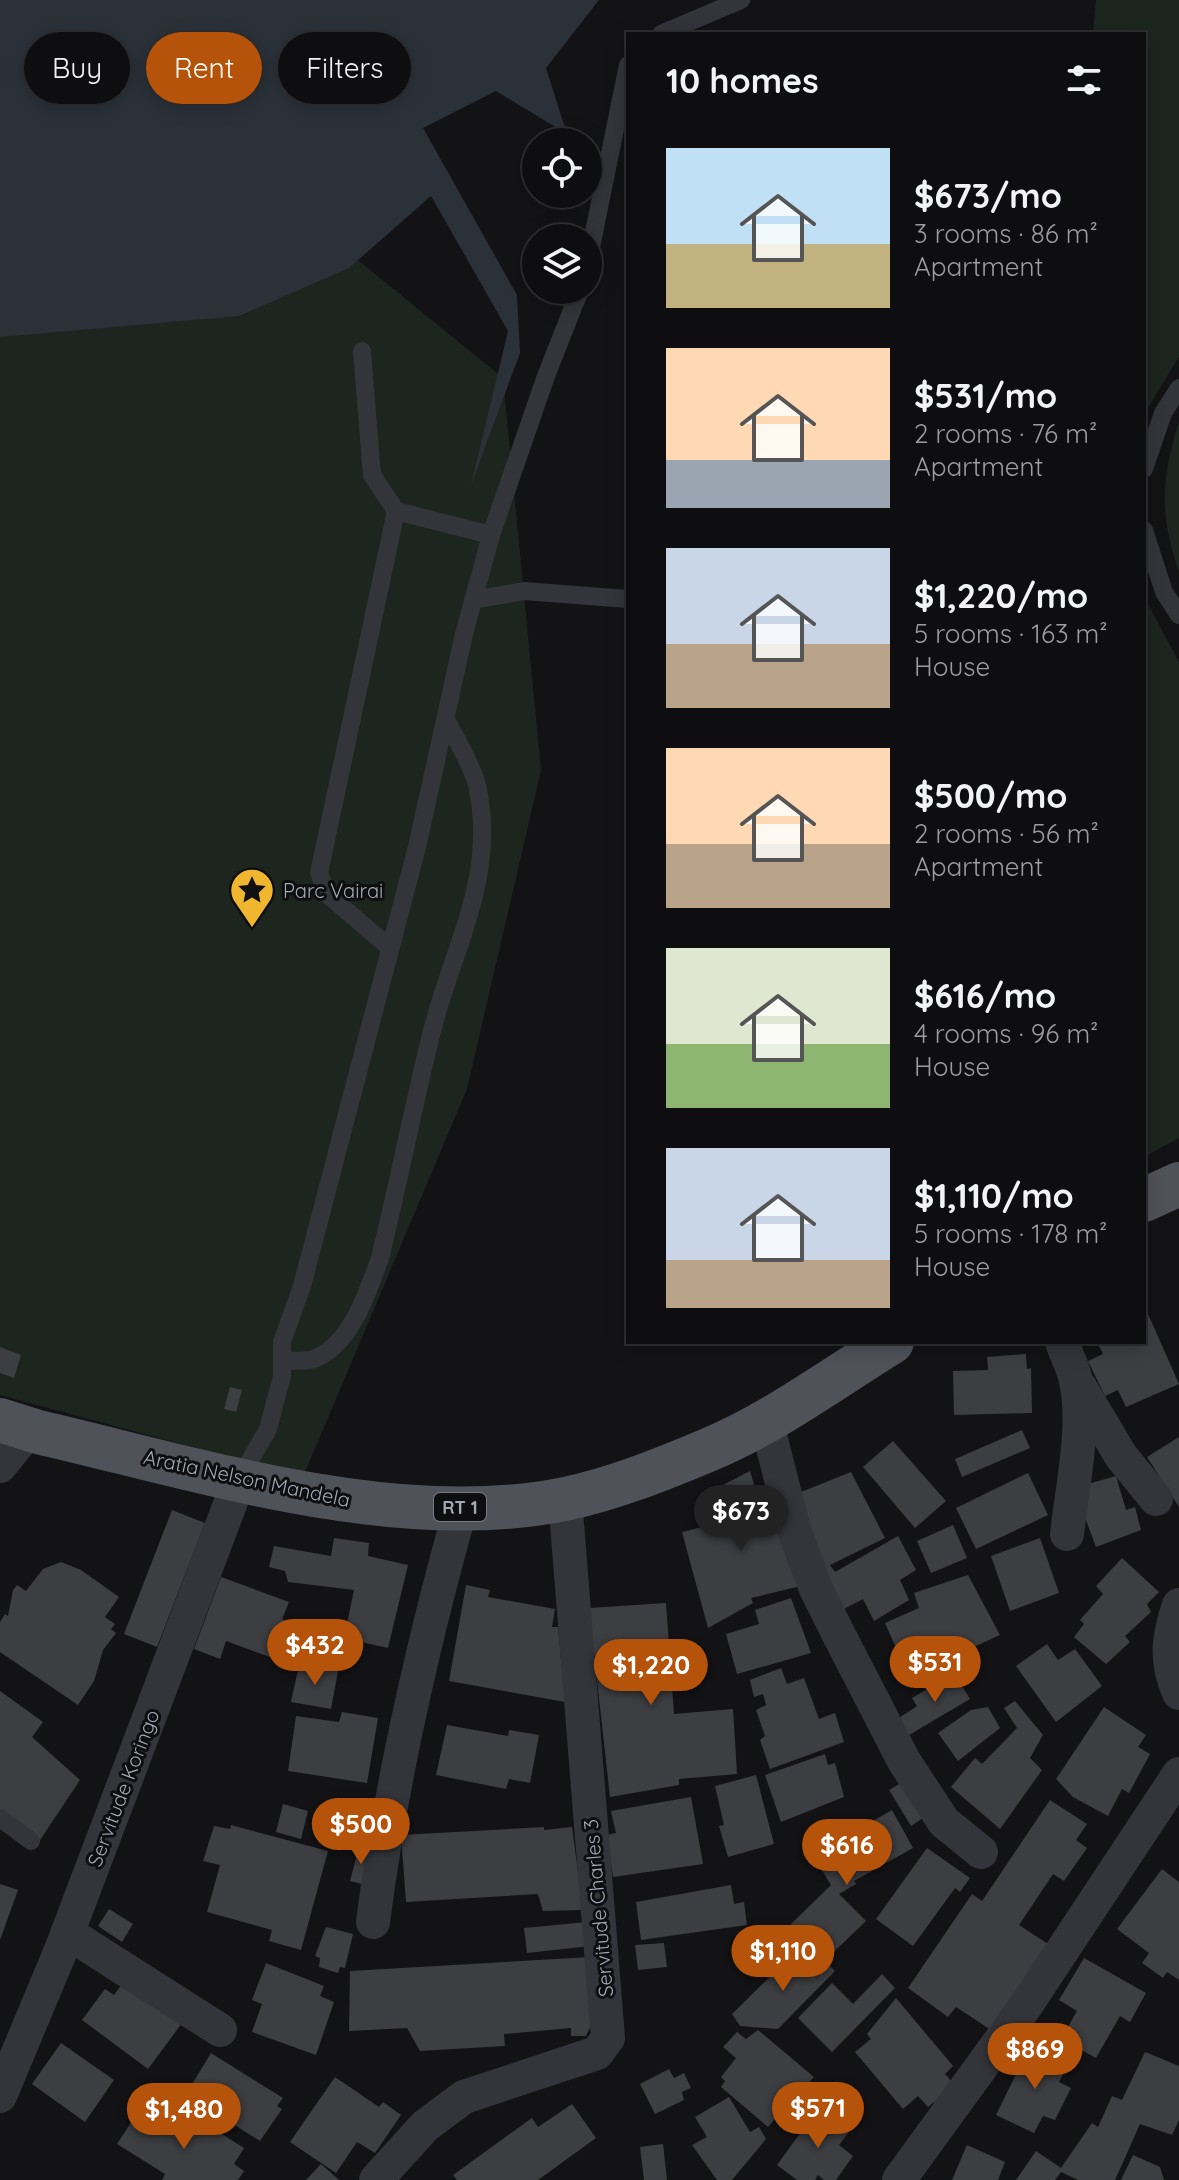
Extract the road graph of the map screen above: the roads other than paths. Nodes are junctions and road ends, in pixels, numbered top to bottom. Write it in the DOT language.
graph roads {
  1 [pos="741,0"];
  2 [pos="666,32"];
  3 [pos="626,75"];
  4 [pos="596,224"];
  5 [pos="574,304"];
  6 [pos="362,351"];
  7 [pos="1179,388"];
  8 [pos="1146,463"];
  9 [pos="396,511"];
  10 [pos="491,535"];
  11 [pos="1146,536"];
  12 [pos="626,599"];
  13 [pos="473,600"];
  14 [pos="1179,615"];
  15 [pos="446,719"];
  16 [pos="390,948"];
  17 [pos="1179,1184"];
  18 [pos="1146,1199"];
  19 [pos="889,1344"];
  20 [pos="1063,1344"];
  21 [pos="282,1361"];
  22 [pos="1076,1379"];
  23 [pos="766,1420"];
  24 [pos="15,1425"];
  25 [pos="0,1466"];
  26 [pos="240,1478"];
  27 [pos="565,1499"];
  28 [pos="1156,1499"];
  29 [pos="461,1507"];
  30 [pos="1067,1534"];
  31 [pos="1179,1605"];
  32 [pos="1179,1693"];
  33 [pos="1179,1774"];
  34 [pos="0,1818"];
  35 [pos="31,1841"];
  36 [pos="981,1852"];
  37 [pos="373,1922"];
  38 [pos="68,1933"];
  39 [pos="220,2030"];
  40 [pos="0,2096"];
  41 [pos="376,2180"];
  42 [pos="899,2180"];
  1 -- 2 [label="lane"];
  3 -- 4 [label="lane"];
  5 -- 10 [label="lane"];
  6 -- 9 [label="lane"];
  7 -- 8 [label="lane"];
  9 -- 10 [label="lane"];
  9 -- 16 [label="lane"];
  10 -- 13 [label="lane"];
  11 -- 14 [label="lane"];
  12 -- 13 [label="lane"];
  13 -- 15 [label="lane"];
  15 -- 16 [label="lane"];
  15 -- 21 [label="lane"];
  16 -- 21 [label="lane"];
  17 -- 18 [label="main road"];
  19 -- 23 [label="main road, Aratia Nelson Mandela / RT 1"];
  20 -- 22 [label="street"];
  21 -- 26 [label="lane"];
  22 -- 28 [label="street"];
  22 -- 30 [label="street"];
  23 -- 27 [label="main road, Aratia Nelson Mandela / RT 1"];
  23 -- 36 [label="street"];
  24 -- 25 [label="street"];
  24 -- 26 [label="main road, Aratia Nelson Mandela / RT 1"];
  26 -- 29 [label="main road, Aratia Nelson Mandela / RT 1"];
  26 -- 38 [label="street, Servitude Koringo"];
  27 -- 29 [label="main road, Aratia Nelson Mandela / RT 1"];
  27 -- 41 [label="street, Servitude Charles 3"];
  29 -- 37 [label="street"];
  31 -- 32 [label="street"];
  33 -- 42 [label="street"];
  34 -- 35 [label="lane"];
  38 -- 39 [label="street"];
  38 -- 40 [label="street, Servitude Koringo"];
}
